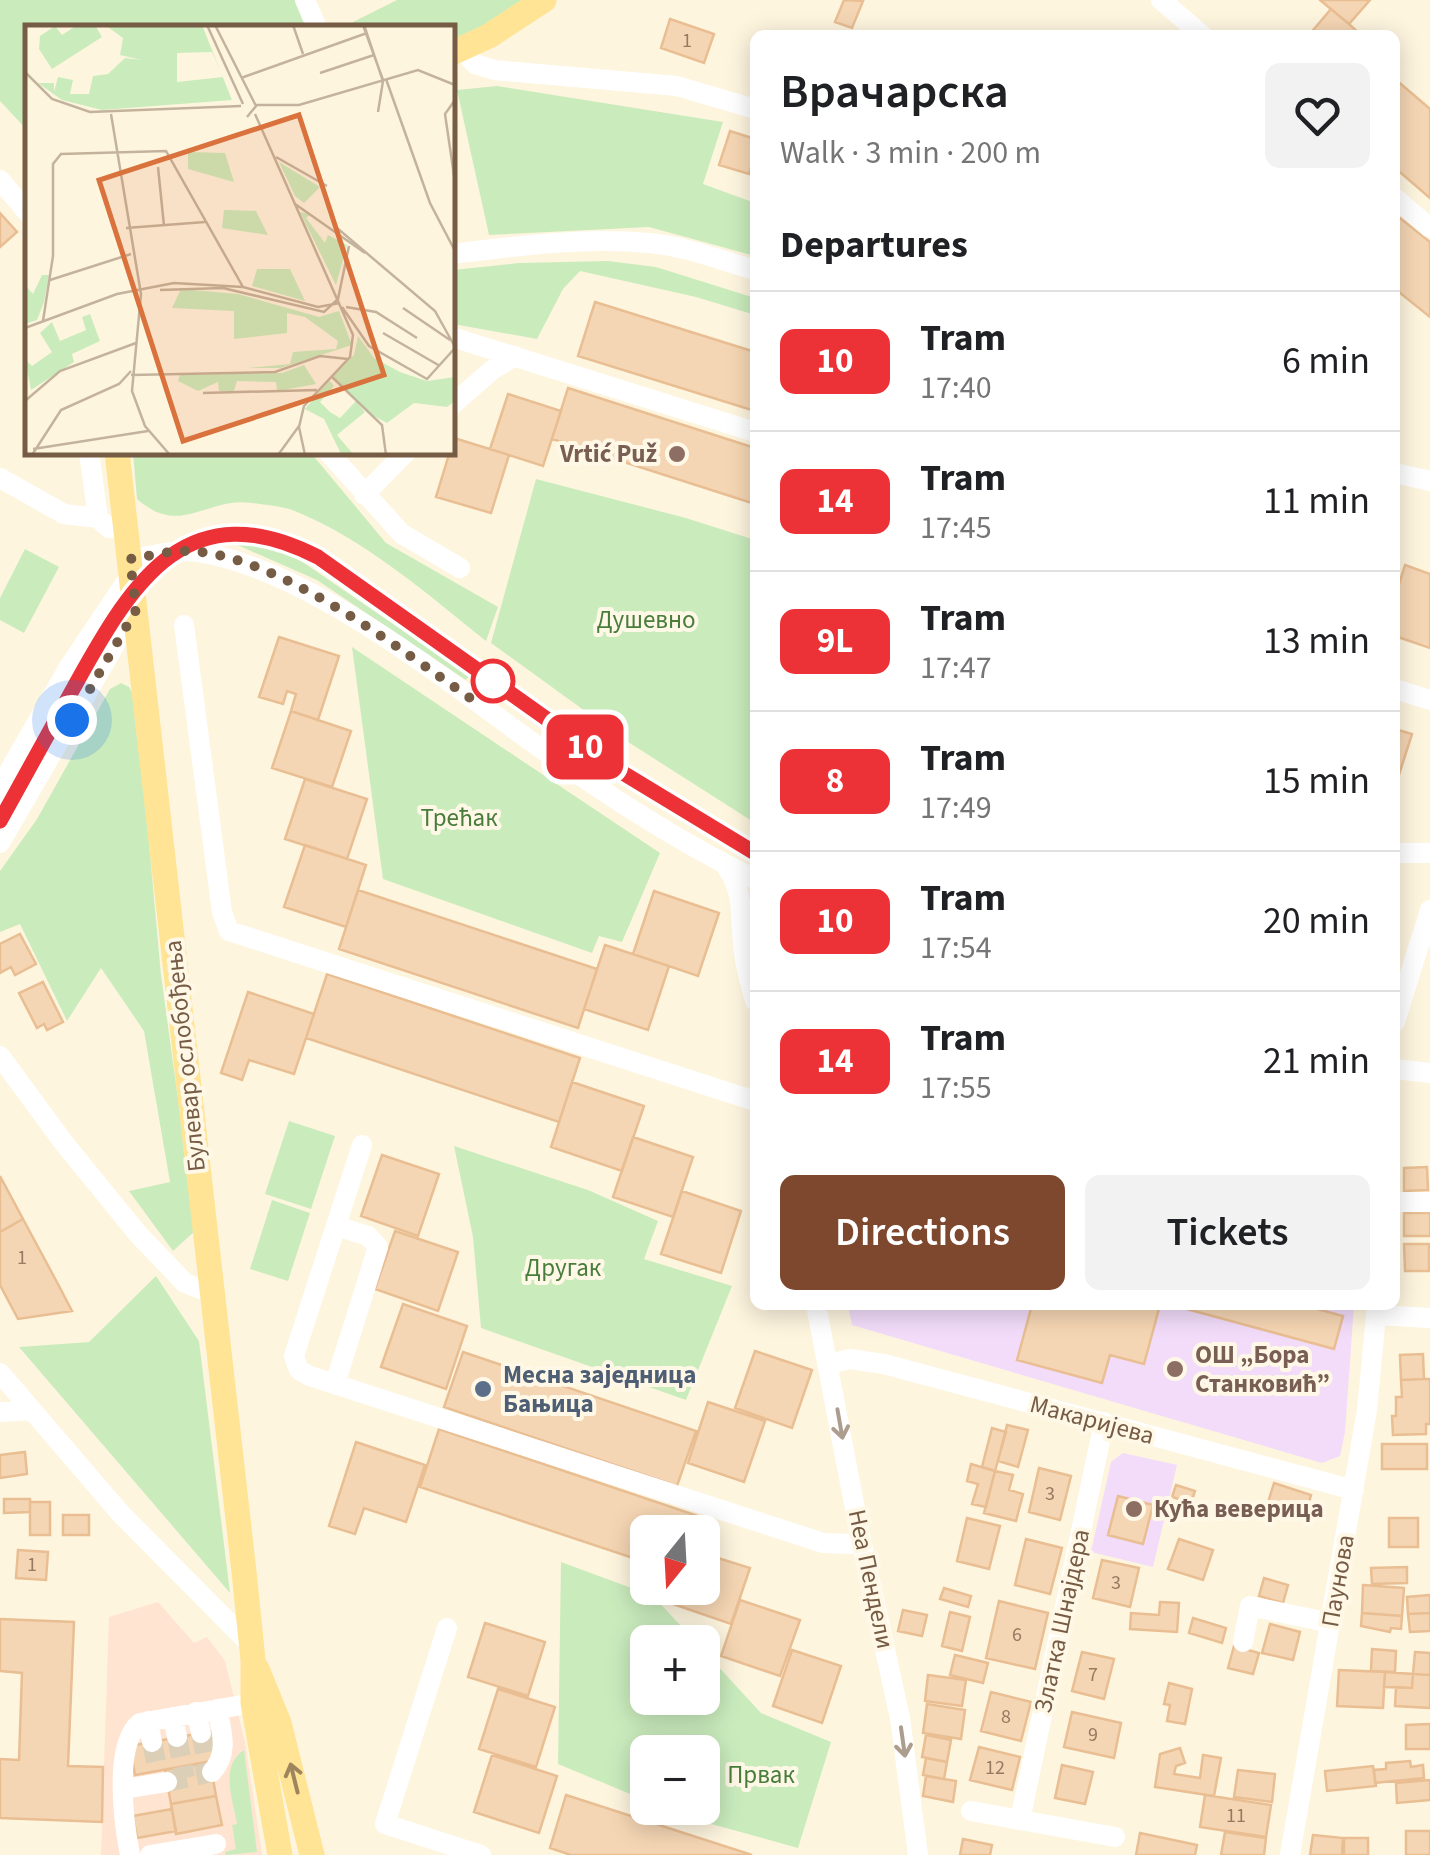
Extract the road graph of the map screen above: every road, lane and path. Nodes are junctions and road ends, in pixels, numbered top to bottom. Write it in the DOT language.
graph roads {
  1 [pos="305,0"];
  2 [pos="544,0"];
  3 [pos="1161,0"];
  4 [pos="317,25"];
  5 [pos="1196,30"];
  6 [pos="457,51"];
  7 [pos="750,107"];
  8 [pos="0,180"];
  9 [pos="1400,202"];
  10 [pos="25,209"];
  11 [pos="1430,228"];
  12 [pos="455,254"];
  13 [pos="750,268"];
  14 [pos="455,338"];
  15 [pos="515,356"];
  16 [pos="455,402"];
  17 [pos="750,430"];
  18 [pos="89,455"];
  19 [pos="117,455"];
  20 [pos="330,455"];
  21 [pos="403,455"];
  22 [pos="1400,474"];
  23 [pos="0,478"];
  24 [pos="1430,481"];
  25 [pos="364,496"];
  26 [pos="98,518"];
  27 [pos="126,529"];
  28 [pos="131,566"];
  29 [pos="460,568"];
  30 [pos="136,610"];
  31 [pos="184,626"];
  32 [pos="1400,691"];
  33 [pos="1430,700"];
  34 [pos="0,787"];
  35 [pos="0,843"];
  36 [pos="1400,853"];
  37 [pos="1430,853"];
  38 [pos="724,864"];
  39 [pos="750,877"];
  40 [pos="1430,910"];
  41 [pos="750,979"];
  42 [pos="1400,1006"];
  43 [pos="0,1056"];
  44 [pos="1400,1070"];
  45 [pos="1430,1073"];
  46 [pos="750,1100"];
  47 [pos="362,1145"];
  48 [pos="1400,1202"];
  49 [pos="1430,1202"];
  50 [pos="336,1226"];
  51 [pos="211,1293"];
  52 [pos="817,1310"];
  53 [pos="1377,1310"];
  54 [pos="1430,1318"];
  55 [pos="829,1364"];
  56 [pos="0,1373"];
  57 [pos="335,1384"];
  58 [pos="32,1410"];
  59 [pos="0,1412"];
  60 [pos="1104,1422"];
  61 [pos="1354,1490"];
  62 [pos="861,1540"];
  63 [pos="1331,1623"];
  64 [pos="447,1628"];
  65 [pos="1243,1642"];
  66 [pos="252,1653"];
  67 [pos="253,1702"];
  68 [pos="205,1718"];
  69 [pos="212,1772"];
  70 [pos="161,1778"];
  71 [pos="124,1789"];
  72 [pos="971,1811"];
  73 [pos="1020,1820"];
  74 [pos="1115,1837"];
  75 [pos="216,1844"];
  76 [pos="130,1855"];
  77 [pos="150,1855"];
  78 [pos="280,1855"];
  79 [pos="312,1855"];
  80 [pos="481,1855"];
  81 [pos="918,1855"];
  82 [pos="1290,1855"];
  1 -- 4 [label="street"];
  2 -- 6 [label="main road"];
  3 -- 5 [label="street"];
  6 -- 7 [label="street"];
  8 -- 10 [label="street"];
  9 -- 11 [label="street"];
  12 -- 13 [label="street"];
  14 -- 15 [label="street"];
  15 -- 16 [label="street"];
  15 -- 17 [label="street"];
  18 -- 26 [label="street"];
  19 -- 27 [label="main road, Булевар ослобођења"];
  20 -- 25 [label="street"];
  21 -- 25 [label="street"];
  22 -- 24 [label="street"];
  23 -- 26 [label="street"];
  25 -- 29 [label="street"];
  26 -- 27 [label="street"];
  27 -- 28 [label="main road, Булевар ослобођења"];
  28 -- 30 [label="main road, Булевар ослобођења"];
  28 -- 34 [label="street"];
  28 -- 38 [label="street"];
  30 -- 35 [label="street"];
  30 -- 51 [label="main road, Булевар ослобођења"];
  31 -- 46 [label="street"];
  32 -- 33 [label="street"];
  36 -- 37 [label="street"];
  38 -- 39 [label="street"];
  38 -- 41 [label="street"];
  40 -- 42 [label="street"];
  43 -- 51 [label="street"];
  44 -- 45 [label="street"];
  47 -- 50 [label="street"];
  48 -- 49 [label="street"];
  50 -- 57 [label="street"];
  50 -- 57 [label="street"];
  51 -- 66 [label="main road, Булевар ослобођења"];
  52 -- 55 [label="street, Неа Пендели"];
  53 -- 54 [label="street"];
  53 -- 61 [label="street, Паунова"];
  55 -- 60 [label="street, Макаријева"];
  55 -- 62 [label="street, Неа Пендели, one-way"];
  56 -- 58 [label="street"];
  57 -- 62 [label="street"];
  58 -- 59 [label="street"];
  58 -- 66 [label="street"];
  60 -- 61 [label="street, Макаријева"];
  60 -- 73 [label="street, Златка Шнајдера"];
  61 -- 63 [label="street, Паунова"];
  62 -- 81 [label="street, Неа Пендели, one-way"];
  63 -- 65 [label="street"];
  63 -- 82 [label="street, Паунова"];
  64 -- 80 [label="street"];
  66 -- 67 [label="main road, Булевар ослобођења"];
  79 -- 66 [label="main road, Булевар ослобођења, one-way"];
  67 -- 68 [label="street"];
  67 -- 78 [label="main road, Булевар ослобођења"];
  68 -- 69 [label="street"];
  68 -- 71 [label="street"];
  70 -- 71 [label="street"];
  71 -- 76 [label="street"];
  72 -- 73 [label="street"];
  73 -- 74 [label="street"];
  75 -- 77 [label="street"];
}
